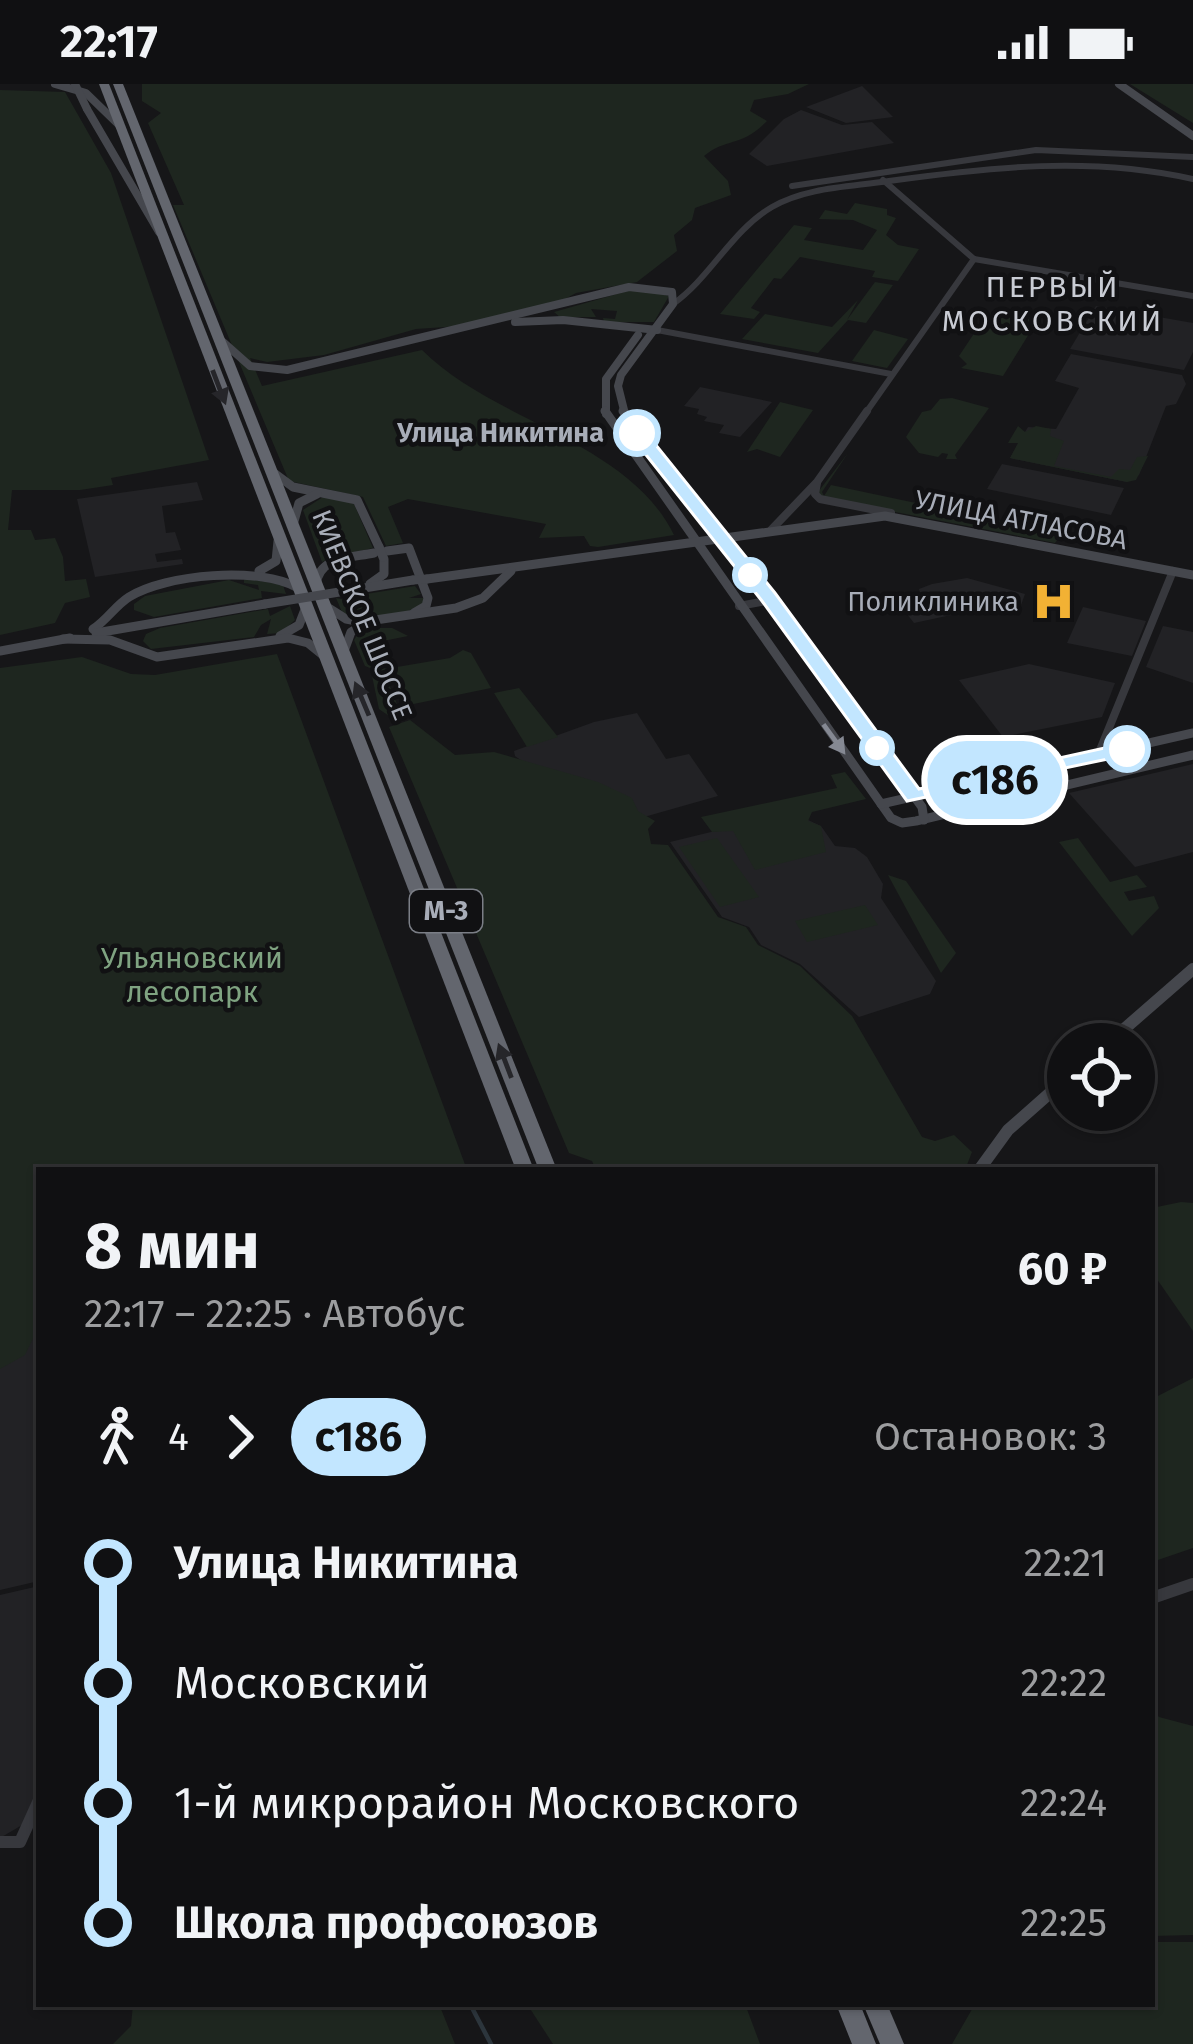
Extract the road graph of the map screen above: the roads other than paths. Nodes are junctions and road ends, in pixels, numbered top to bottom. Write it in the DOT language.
graph roads {
  1 [pos="55,84"];
  2 [pos="75,84"];
  3 [pos="104,84"];
  4 [pos="118,84"];
  5 [pos="131,84"];
  6 [pos="1119,84"];
  7 [pos="127,107"];
  8 [pos="120,126"];
  9 [pos="1193,136"];
  10 [pos="1037,154"];
  11 [pos="1123,157"];
  12 [pos="997,161"];
  13 [pos="984,168"];
  14 [pos="1193,169"];
  15 [pos="874,171"];
  16 [pos="883,180"];
  17 [pos="792,186"];
  18 [pos="164,238"];
  19 [pos="974,259"];
  20 [pos="1193,296"];
  21 [pos="674,304"];
  22 [pos="557,306"];
  23 [pos="563,320"];
  24 [pos="659,327"];
  25 [pos="457,330"];
  26 [pos="634,331"];
  27 [pos="676,333"];
  28 [pos="218,336"];
  29 [pos="890,374"];
  30 [pos="273,472"];
  31 [pos="669,472"];
  32 [pos="651,476"];
  33 [pos="818,482"];
  34 [pos="342,493"];
  35 [pos="907,519"];
  36 [pos="293,525"];
  37 [pos="771,530"];
  38 [pos="718,537"];
  39 [pos="695,540"];
  40 [pos="278,541"];
  41 [pos="382,553"];
  42 [pos="541,562"];
  43 [pos="1173,571"];
  44 [pos="246,574"];
  45 [pos="1193,574"];
  46 [pos="429,578"];
  47 [pos="413,580"];
  48 [pos="754,580"];
  49 [pos="723,581"];
  50 [pos="316,586"];
  51 [pos="298,588"];
  52 [pos="358,589"];
  53 [pos="148,590"];
  54 [pos="771,600"];
  55 [pos="474,603"];
  56 [pos="324,605"];
  57 [pos="739,606"];
  58 [pos="306,608"];
  59 [pos="407,616"];
  60 [pos="173,619"];
  61 [pos="369,622"];
  62 [pos="273,638"];
  63 [pos="63,639"];
  64 [pos="0,651"];
  65 [pos="144,654"];
  66 [pos="343,654"];
  67 [pos="324,656"];
  68 [pos="1193,734"];
  69 [pos="1105,755"];
  70 [pos="1193,755"];
  71 [pos="914,797"];
  72 [pos="881,804"];
  73 [pos="924,820"];
  74 [pos="1193,969"];
  75 [pos="1131,1023"];
  76 [pos="1047,1094"];
  77 [pos="523,1167"];
  78 [pos="547,1167"];
  79 [pos="982,1167"];
  80 [pos="1193,1584"];
  81 [pos="1155,1597"];
  82 [pos="36,1807"];
  83 [pos="0,1843"];
  84 [pos="849,2007"];
  85 [pos="876,2007"];
  86 [pos="864,2044"];
  87 [pos="892,2044"];
  1 -- 8 [label="street"];
  2 -- 18 [label="street, bridge"];
  3 -- 8 [label="highway, КИЕВСКОЕ ШОССЕ / М-3"];
  4 -- 7 [label="highway, КИЕВСКОЕ ШОССЕ / М-3"];
  5 -- 7 [label="street"];
  6 -- 9 [label="street"];
  7 -- 28 [label="highway, КИЕВСКОЕ ШОССЕ / М-3"];
  8 -- 18 [label="highway, КИЕВСКОЕ ШОССЕ / М-3"];
  10 -- 11 [label="street"];
  10 -- 12 [label="street"];
  10 -- 15 [label="street"];
  11 -- 14 [label="street"];
  11 -- 14 [label="street"];
  12 -- 13 [label="street"];
  12 -- 16 [label="street"];
  13 -- 14 [label="street"];
  13 -- 16 [label="street"];
  15 -- 16 [label="street"];
  15 -- 17 [label="street"];
  16 -- 19 [label="street"];
  16 -- 21 [label="street"];
  18 -- 40 [label="highway, КИЕВСКОЕ ШОССЕ / М-3, one-way"];
  19 -- 20 [label="street"];
  19 -- 29 [label="street"];
  21 -- 22 [label="street"];
  21 -- 24 [label="street"];
  22 -- 23 [label="street"];
  22 -- 25 [label="street"];
  23 -- 25 [label="street"];
  23 -- 26 [label="street"];
  24 -- 26 [label="street"];
  24 -- 26 [label="street"];
  24 -- 27 [label="street"];
  24 -- 27 [label="street"];
  24 -- 31 [label="street"];
  25 -- 28 [label="street"];
  26 -- 32 [label="street"];
  27 -- 29 [label="street"];
  28 -- 30 [label="highway, КИЕВСКОЕ ШОССЕ / М-3"];
  29 -- 33 [label="street"];
  30 -- 34 [label="street"];
  30 -- 36 [label="highway, КИЕВСКОЕ ШОССЕ / М-3"];
  31 -- 32 [label="street"];
  31 -- 38 [label="street"];
  32 -- 39 [label="street"];
  33 -- 35 [label="street"];
  33 -- 37 [label="street"];
  34 -- 36 [label="street"];
  34 -- 41 [label="street"];
  35 -- 37 [label="street, УЛИЦА АТЛАСОВА"];
  35 -- 43 [label="street, УЛИЦА АТЛАСОВА"];
  36 -- 50 [label="highway, КИЕВСКОЕ ШОССЕ / М-3"];
  37 -- 38 [label="street, УЛИЦА АТЛАСОВА"];
  38 -- 39 [label="street, УЛИЦА АТЛАСОВА"];
  38 -- 48 [label="street"];
  39 -- 42 [label="street, УЛИЦА АТЛАСОВА"];
  39 -- 49 [label="street"];
  40 -- 44 [label="street"];
  40 -- 51 [label="highway, КИЕВСКОЕ ШОССЕ / М-3"];
  41 -- 47 [label="street"];
  41 -- 50 [label="street"];
  41 -- 52 [label="street"];
  41 -- 59 [label="street"];
  42 -- 46 [label="street, УЛИЦА АТЛАСОВА"];
  42 -- 55 [label="street"];
  43 -- 45 [label="street, УЛИЦА АТЛАСОВА"];
  43 -- 69 [label="street"];
  44 -- 51 [label="street"];
  44 -- 53 [label="street"];
  46 -- 47 [label="street, УЛИЦА АТЛАСОВА, bridge"];
  46 -- 55 [label="street"];
  47 -- 52 [label="street, УЛИЦА АТЛАСОВА"];
  48 -- 49 [label="street"];
  48 -- 54 [label="street"];
  49 -- 57 [label="street"];
  50 -- 56 [label="highway, КИЕВСКОЕ ШОССЕ / М-3"];
  51 -- 58 [label="highway, КИЕВСКОЕ ШОССЕ / М-3"];
  52 -- 60 [label="street, УЛИЦА АТЛАСОВА, bridge"];
  53 -- 60 [label="street"];
  53 -- 63 [label="street"];
  54 -- 57 [label="street"];
  54 -- 71 [label="street"];
  55 -- 59 [label="street"];
  56 -- 61 [label="street"];
  56 -- 66 [label="highway, КИЕВСКОЕ ШОССЕ / М-3"];
  57 -- 72 [label="street, one-way"];
  58 -- 62 [label="street"];
  58 -- 67 [label="highway, КИЕВСКОЕ ШОССЕ / М-3"];
  59 -- 61 [label="street"];
  60 -- 63 [label="street, УЛИЦА АТЛАСОВА"];
  60 -- 65 [label="street"];
  61 -- 66 [label="street"];
  62 -- 65 [label="street"];
  62 -- 67 [label="street"];
  63 -- 64 [label="street, УЛИЦА АТЛАСОВА"];
  63 -- 65 [label="street"];
  78 -- 66 [label="highway, КИЕВСКОЕ ШОССЕ / М-3, one-way"];
  67 -- 77 [label="highway, КИЕВСКОЕ ШОССЕ / М-3"];
  68 -- 69 [label="street"];
  69 -- 71 [label="street"];
  70 -- 73 [label="street"];
  71 -- 72 [label="street"];
  71 -- 73 [label="street"];
  72 -- 73 [label="street"];
  74 -- 75 [label="street"];
  76 -- 79 [label="street"];
  80 -- 81 [label="street"];
  82 -- 83 [label="street"];
  84 -- 86 [label="highway"];
  85 -- 87 [label="highway"];
}
